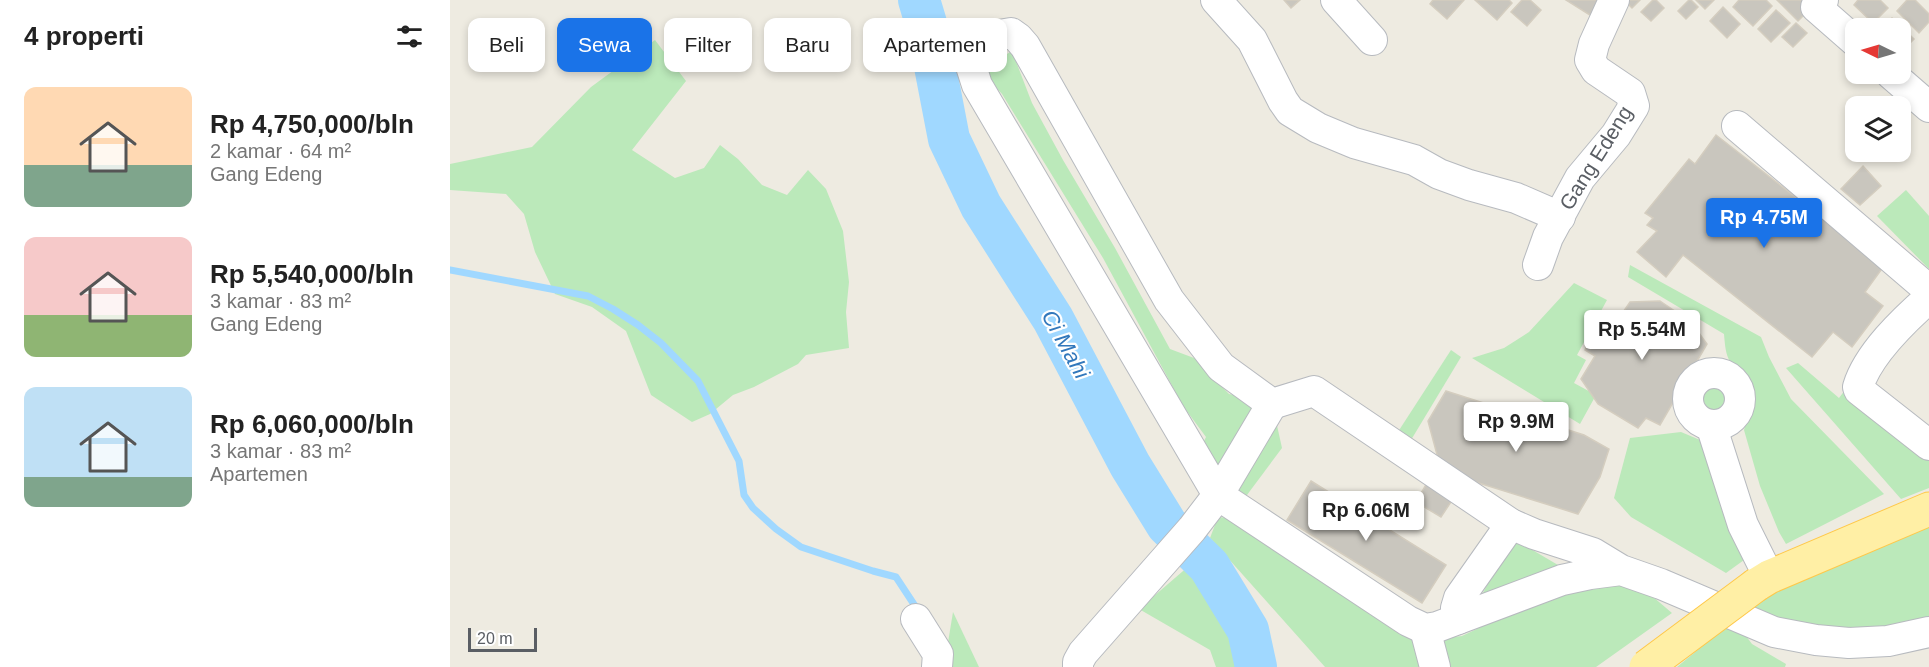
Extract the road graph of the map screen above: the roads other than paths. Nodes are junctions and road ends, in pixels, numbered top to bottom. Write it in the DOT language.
graph roads {
  1 [pos="1216,0"];
  2 [pos="1336,0"];
  3 [pos="1614,0"];
  4 [pos="1823,0"];
  5 [pos="1845,33"];
  6 [pos="1371,40"];
  7 [pos="1903,84"];
  8 [pos="1929,107"];
  9 [pos="1737,126"];
  10 [pos="1560,217"];
  11 [pos="1538,266"];
  12 [pos="1929,290"];
  13 [pos="1929,298"];
  14 [pos="1272,404"];
  15 [pos="1721,422"];
  16 [pos="1929,445"];
  17 [pos="1218,495"];
  18 [pos="1929,509"];
  19 [pos="1511,524"];
  20 [pos="1561,543"];
  21 [pos="1621,570"];
  22 [pos="1770,577"];
  23 [pos="1562,580"];
  24 [pos="916,619"];
  25 [pos="1458,619"];
  26 [pos="1425,629"];
  27 [pos="1929,632"];
  28 [pos="937,667"];
  29 [pos="1078,667"];
  30 [pos="1435,667"];
  31 [pos="1646,667"];
  1 -- 10 [label="street"];
  2 -- 6 [label="street"];
  3 -- 10 [label="street, Gang Edeng"];
  4 -- 5 [label="street"];
  7 -- 8 [label="street"];
  9 -- 12 [label="street"];
  10 -- 11 [label="street, Gang Edeng"];
  13 -- 16 [label="street"];
  14 -- 17 [label="street"];
  14 -- 17 [label="street"];
  14 -- 19 [label="street"];
  15 -- 22 [label="street"];
  17 -- 26 [label="street"];
  17 -- 29 [label="street"];
  18 -- 22 [label="main road"];
  19 -- 20 [label="street"];
  19 -- 25 [label="street"];
  20 -- 21 [label="street"];
  20 -- 23 [label="street"];
  21 -- 23 [label="street"];
  21 -- 27 [label="street"];
  22 -- 31 [label="main road, bridge"];
  23 -- 25 [label="street"];
  24 -- 28 [label="street"];
  25 -- 26 [label="street"];
  26 -- 30 [label="street"];
}
